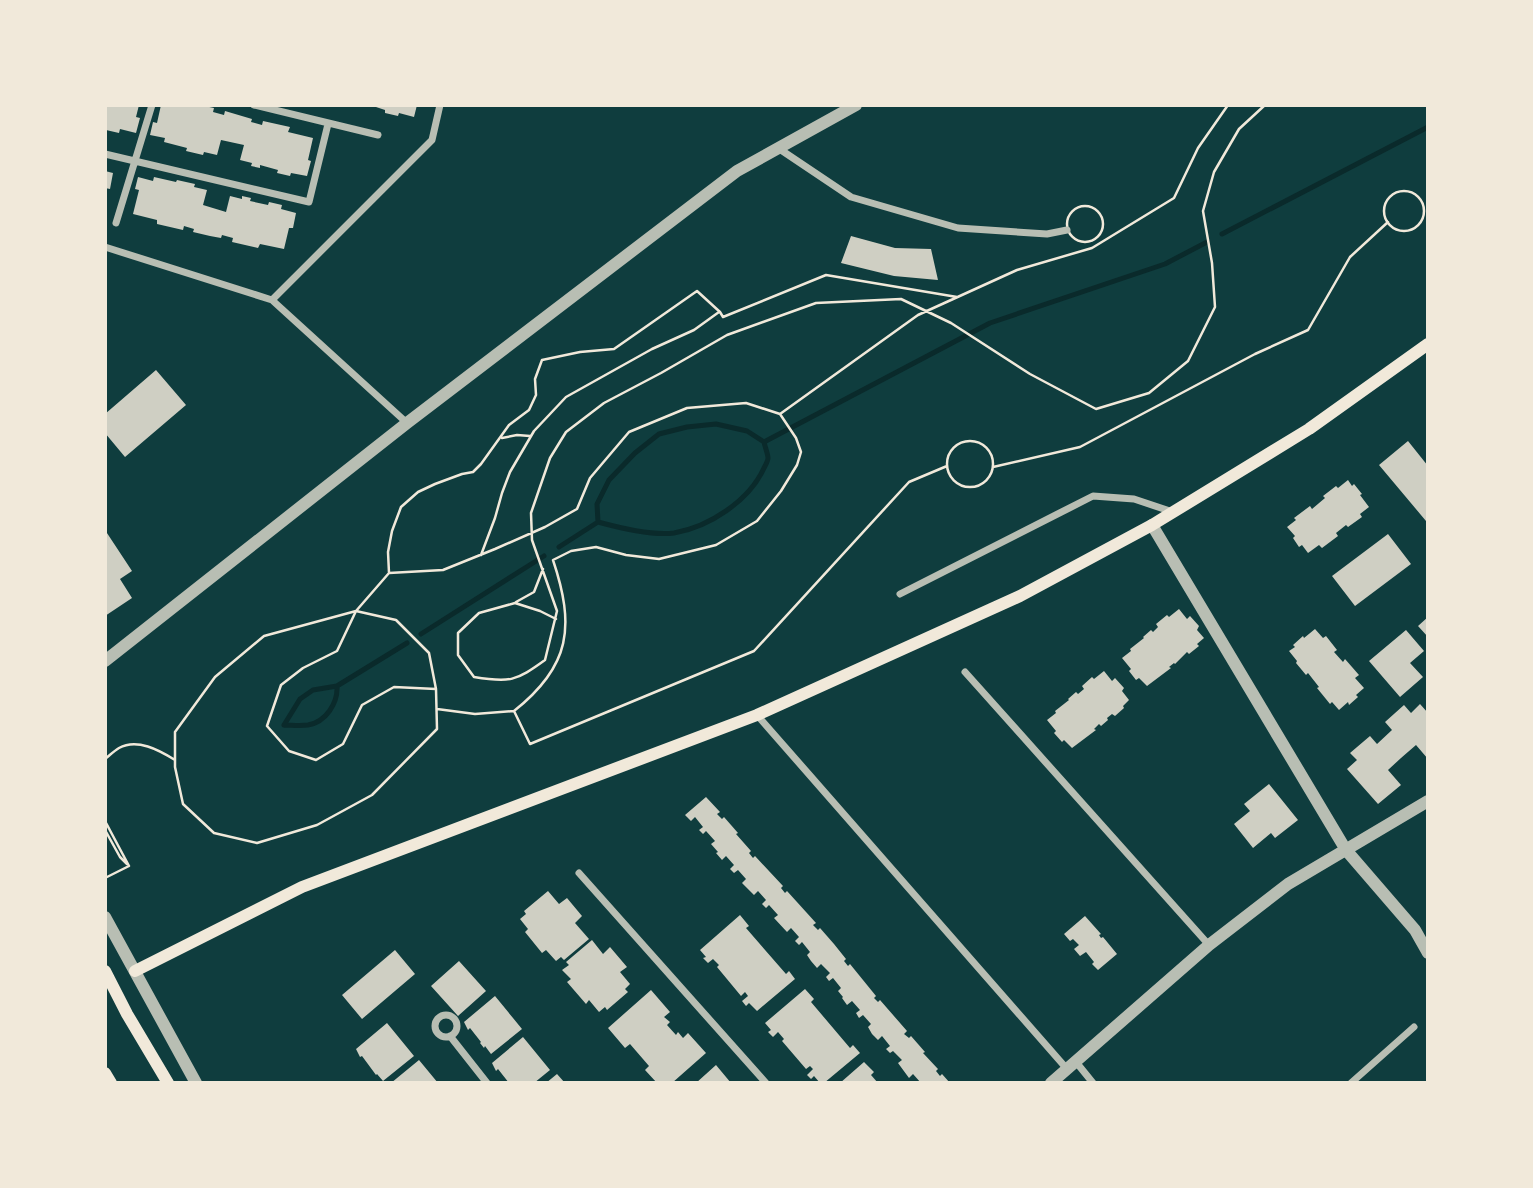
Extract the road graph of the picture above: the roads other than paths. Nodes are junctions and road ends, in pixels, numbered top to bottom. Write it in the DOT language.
graph roads {
  1 [pos="152,105"];
  2 [pos="254,105"];
  3 [pos="440,105"];
  4 [pos="856,105"];
  5 [pos="328,124"];
  6 [pos="378,135"];
  7 [pos="778,148"];
  8 [pos="105,154"];
  9 [pos="134,161"];
  10 [pos="116,223"];
  11 [pos="1067,230"];
  12 [pos="105,247"];
  13 [pos="272,300"];
  14 [pos="1428,344"];
  15 [pos="407,423"];
  16 [pos="1174,512"];
  17 [pos="1152,525"];
  18 [pos="900,594"];
  19 [pos="105,661"];
  20 [pos="965,672"];
  21 [pos="757,715"];
  22 [pos="1428,801"];
  23 [pos="1346,850"];
  24 [pos="579,873"];
  25 [pos="105,917"];
  26 [pos="1209,945"];
  27 [pos="1428,953"];
  28 [pos="105,971"];
  29 [pos="135,971"];
  30 [pos="1414,1027"];
  31 [pos="450,1036"];
  32 [pos="1072,1066"];
  33 [pos="105,1073"];
  34 [pos="111,1083"];
  35 [pos="168,1083"];
  36 [pos="196,1083"];
  37 [pos="487,1083"];
  38 [pos="766,1083"];
  39 [pos="1051,1083"];
  40 [pos="1093,1083"];
  41 [pos="1351,1083"];
  1 -- 9 [label="street"];
  2 -- 5 [label="street"];
  3 -- 13 [label="street"];
  4 -- 7 [label="street"];
  5 -- 6 [label="street"];
  5 -- 9 [label="street"];
  7 -- 11 [label="street"];
  7 -- 15 [label="street"];
  8 -- 9 [label="street"];
  9 -- 10 [label="street"];
  12 -- 13 [label="street"];
  13 -- 15 [label="street"];
  14 -- 16 [label="main road"];
  15 -- 19 [label="street"];
  16 -- 17 [label="main road"];
  16 -- 18 [label="street"];
  17 -- 21 [label="main road"];
  17 -- 23 [label="street"];
  20 -- 26 [label="street"];
  21 -- 29 [label="main road"];
  21 -- 32 [label="street"];
  22 -- 23 [label="street"];
  23 -- 26 [label="street"];
  23 -- 27 [label="street"];
  24 -- 38 [label="street"];
  25 -- 29 [label="street"];
  26 -- 32 [label="street"];
  28 -- 35 [label="main road"];
  29 -- 36 [label="street"];
  30 -- 41 [label="street"];
  31 -- 37 [label="street"];
  32 -- 39 [label="street"];
  32 -- 40 [label="street"];
  33 -- 34 [label="main road"];
}
